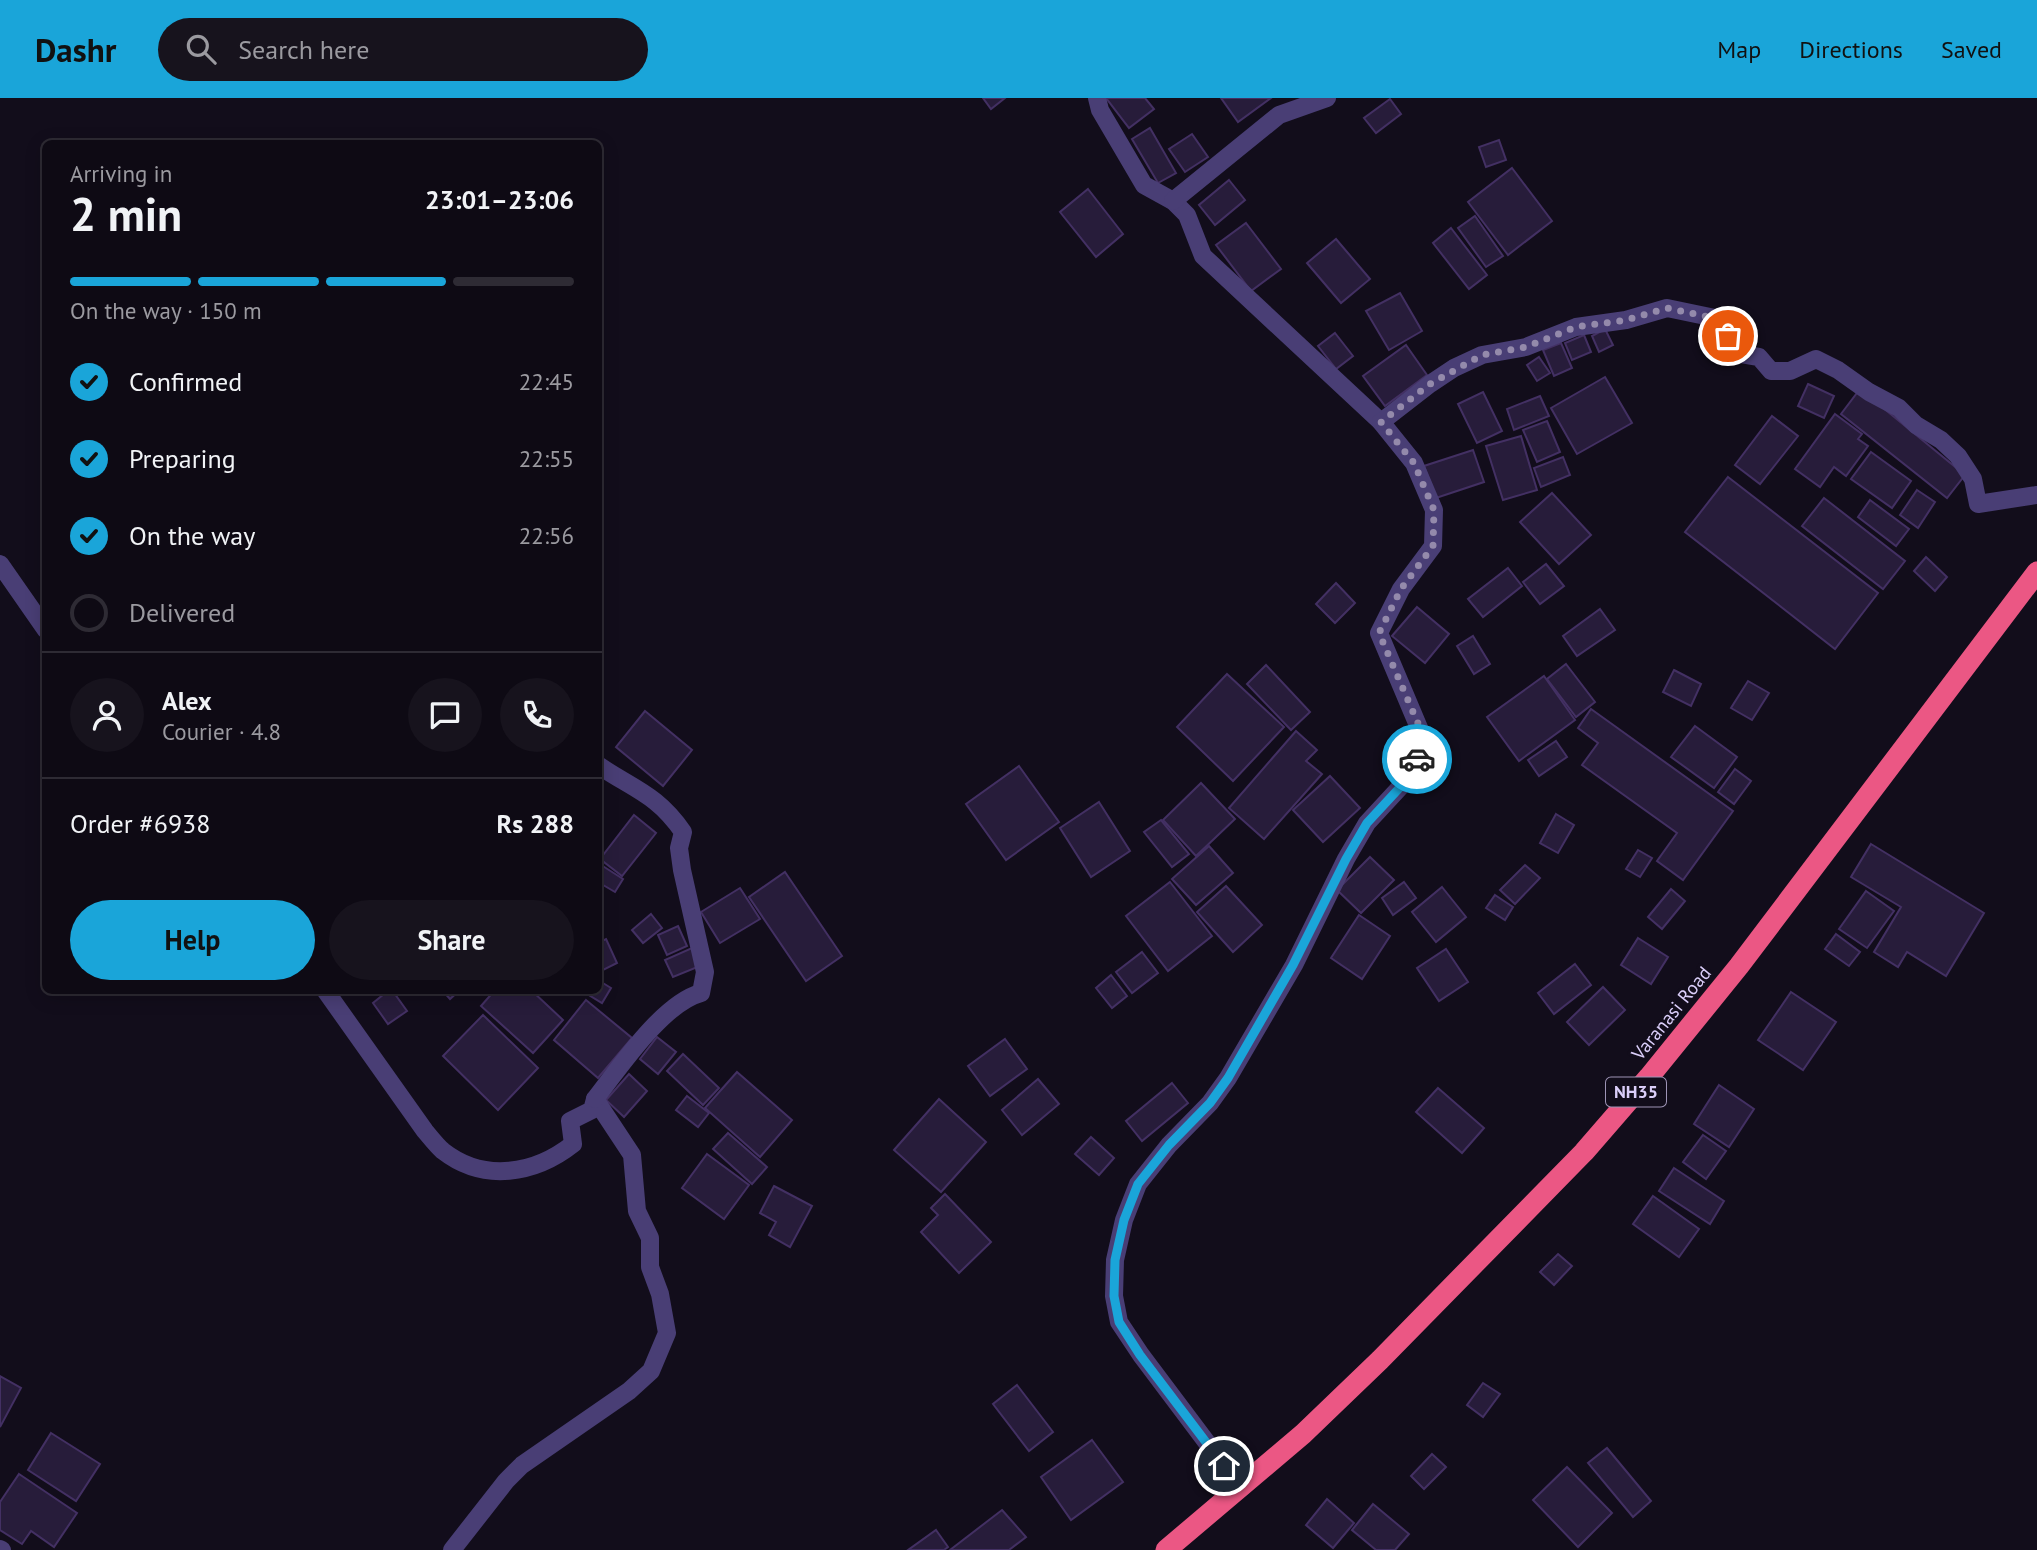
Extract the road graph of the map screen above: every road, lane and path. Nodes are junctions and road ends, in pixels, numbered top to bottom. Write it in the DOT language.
graph roads {
  1 [pos="1097,98"];
  2 [pos="1327,98"];
  3 [pos="1173,201"];
  4 [pos="1381,422"];
  5 [pos="2037,495"];
  6 [pos="0,564"];
  7 [pos="2037,572"];
  8 [pos="42,624"];
  9 [pos="602,767"];
  10 [pos="328,994"];
  11 [pos="596,1099"];
  12 [pos="1241,1488"];
  13 [pos="452,1550"];
  14 [pos="1166,1550"];
  1 -- 3 [label="street"];
  2 -- 3 [label="street"];
  3 -- 4 [label="street"];
  4 -- 5 [label="street"];
  4 -- 12 [label="street"];
  6 -- 8 [label="street"];
  7 -- 12 [label="highway, Varanasi Road / NH35"];
  9 -- 11 [label="street"];
  10 -- 11 [label="street"];
  11 -- 13 [label="street"];
  12 -- 14 [label="highway, Varanasi Road / NH35"];
}
